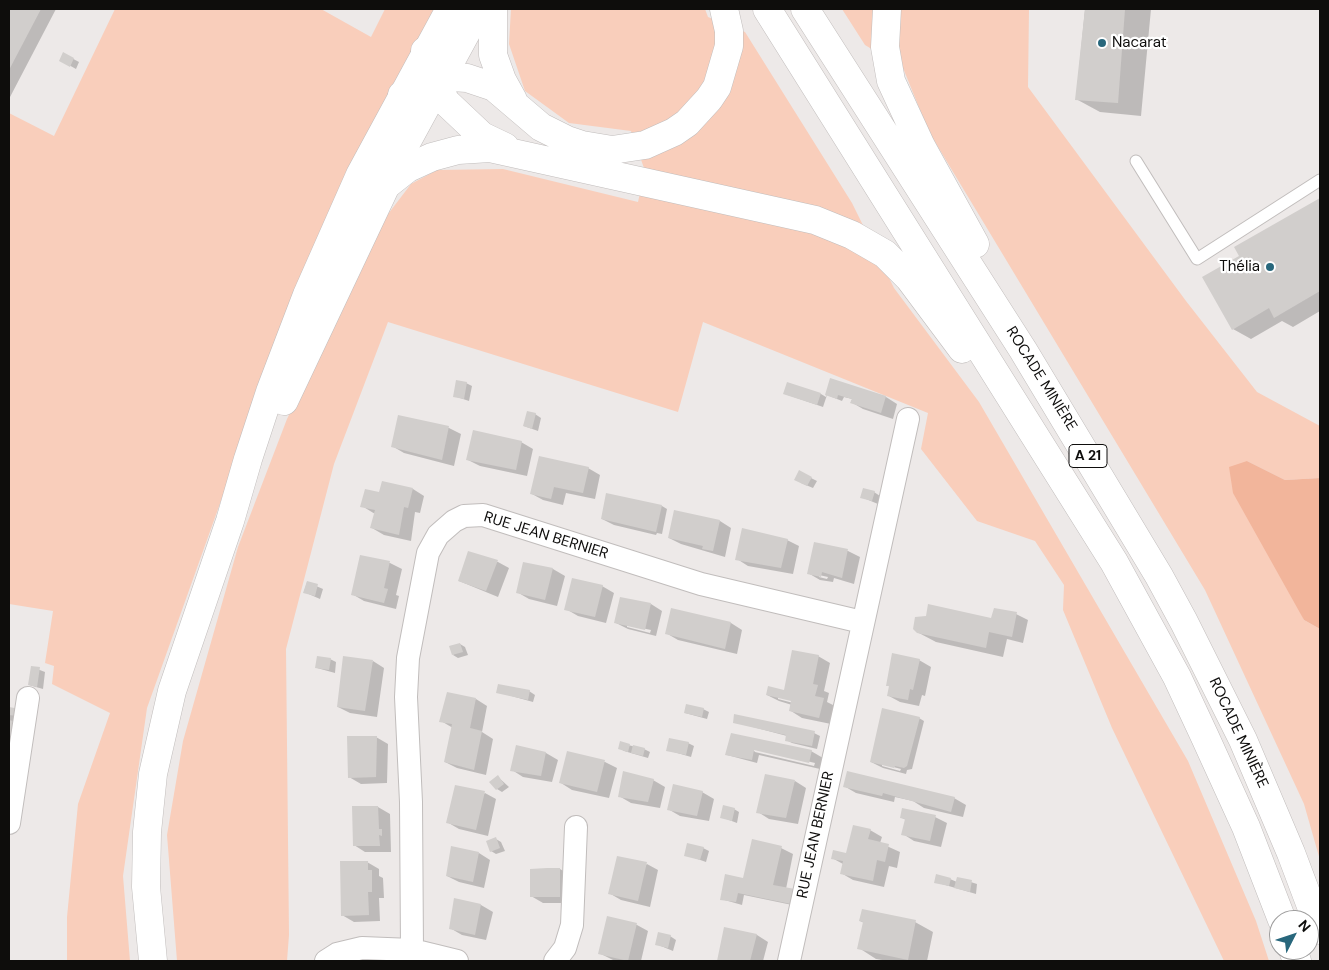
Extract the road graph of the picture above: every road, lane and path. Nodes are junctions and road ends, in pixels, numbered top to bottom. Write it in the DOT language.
graph roads {
  1 [pos="450,9"];
  2 [pos="479,9"];
  3 [pos="493,9"];
  4 [pos="724,9"];
  5 [pos="767,9"];
  6 [pos="805,9"];
  7 [pos="887,9"];
  8 [pos="426,51"];
  9 [pos="436,80"];
  10 [pos="402,95"];
  11 [pos="522,111"];
  12 [pos="518,153"];
  13 [pos="1136,162"];
  14 [pos="1320,180"];
  15 [pos="384,187"];
  16 [pos="1024,350"];
  17 [pos="908,419"];
  18 [pos="1069,489"];
  19 [pos="230,521"];
  20 [pos="862,622"];
  21 [pos="28,698"];
  22 [pos="9,823"];
  23 [pos="576,827"];
  24 [pos="1278,910"];
  25 [pos="1320,930"];
  26 [pos="412,950"];
  27 [pos="152,959"];
  28 [pos="326,961"];
  29 [pos="457,961"];
  30 [pos="555,961"];
  31 [pos="788,961"];
  1 -- 8 [label="main road"];
  2 -- 9 [label="main road"];
  3 -- 11 [label="main road"];
  4 -- 11 [label="main road"];
  5 -- 18 [label="main road, ROCADE MINIÈRE / A 21"];
  6 -- 16 [label="main road, ROCADE MINIÈRE / A 21"];
  7 -- 16 [label="main road"];
  8 -- 9 [label="main road"];
  8 -- 10 [label="main road"];
  9 -- 10 [label="main road"];
  9 -- 11 [label="main road"];
  9 -- 12 [label="main road"];
  9 -- 15 [label="main road"];
  10 -- 19 [label="main road"];
  12 -- 15 [label="main road"];
  12 -- 18 [label="main road"];
  13 -- 14 [label="lane"];
  15 -- 19 [label="main road"];
  16 -- 25 [label="main road, ROCADE MINIÈRE / A 21"];
  17 -- 20 [label="street, RUE JEAN BERNIER"];
  18 -- 24 [label="main road, ROCADE MINIÈRE / A 21"];
  19 -- 27 [label="main road"];
  20 -- 26 [label="street, RUE JEAN BERNIER"];
  20 -- 31 [label="street, RUE JEAN BERNIER"];
  21 -- 22 [label="street"];
  23 -- 30 [label="street"];
  26 -- 28 [label="street"];
  26 -- 29 [label="street"];
}
